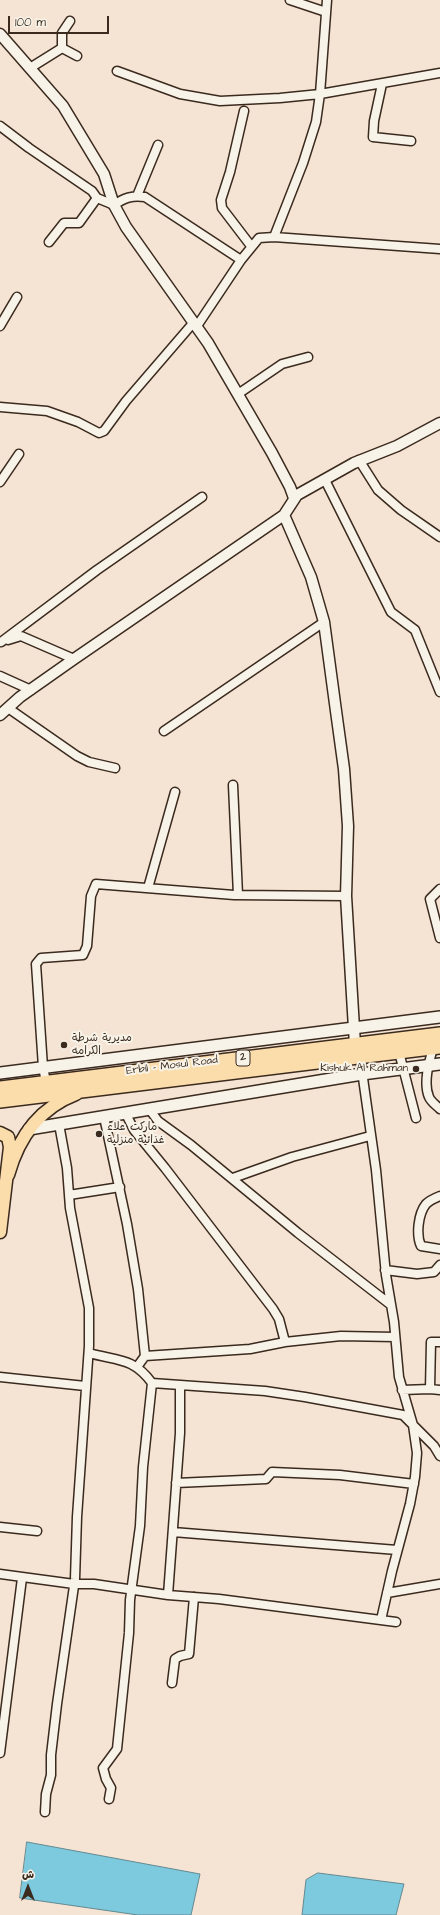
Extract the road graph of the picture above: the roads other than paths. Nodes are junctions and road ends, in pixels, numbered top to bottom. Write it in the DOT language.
graph roads {
  1 [pos="290,0"];
  2 [pos="327,0"];
  3 [pos="326,12"];
  4 [pos="70,21"];
  5 [pos="0,34"];
  6 [pos="62,48"];
  7 [pos="77,56"];
  8 [pos="30,68"];
  9 [pos="117,71"];
  10 [pos="440,73"];
  11 [pos="382,84"];
  12 [pos="320,94"];
  13 [pos="244,111"];
  14 [pos="0,126"];
  15 [pos="411,141"];
  16 [pos="158,145"];
  17 [pos="138,196"];
  18 [pos="97,198"];
  19 [pos="114,205"];
  20 [pos="274,237"];
  21 [pos="49,242"];
  22 [pos="251,246"];
  23 [pos="440,249"];
  24 [pos="241,260"];
  25 [pos="16,297"];
  26 [pos="195,324"];
  27 [pos="0,326"];
  28 [pos="308,357"];
  29 [pos="238,394"];
  30 [pos="0,406"];
  31 [pos="440,423"];
  32 [pos="19,454"];
  33 [pos="359,460"];
  34 [pos="325,480"];
  35 [pos="0,482"];
  36 [pos="202,497"];
  37 [pos="294,498"];
  38 [pos="284,515"];
  39 [pos="440,537"];
  40 [pos="324,622"];
  41 [pos="1,642"];
  42 [pos="74,659"];
  43 [pos="0,676"];
  44 [pos="31,690"];
  45 [pos="440,692"];
  46 [pos="8,708"];
  47 [pos="0,715"];
  48 [pos="164,731"];
  49 [pos="115,768"];
  50 [pos="233,784"];
  51 [pos="176,792"];
  52 [pos="148,888"];
  53 [pos="440,889"];
  54 [pos="238,895"];
  55 [pos="346,896"];
  56 [pos="440,938"];
  57 [pos="440,1017"];
  58 [pos="353,1028"];
  59 [pos="440,1034"];
  60 [pos="436,1048"];
  61 [pos="357,1051"];
  62 [pos="399,1052"];
  63 [pos="434,1065"];
  64 [pos="44,1067"];
  65 [pos="404,1069"];
  66 [pos="0,1073"];
  67 [pos="362,1074"];
  68 [pos="46,1082"];
  69 [pos="0,1088"];
  70 [pos="92,1089"];
  71 [pos="0,1101"];
  72 [pos="440,1108"];
  73 [pos="150,1110"];
  74 [pos="126,1114"];
  75 [pos="104,1117"];
  76 [pos="416,1118"];
  77 [pos="59,1124"];
  78 [pos="29,1129"];
  79 [pos="0,1133"];
  80 [pos="370,1136"];
  81 [pos="8,1175"];
  82 [pos="233,1178"];
  83 [pos="120,1187"];
  84 [pos="69,1195"];
  85 [pos="440,1196"];
  86 [pos="0,1232"];
  87 [pos="440,1249"];
  88 [pos="440,1265"];
  89 [pos="385,1270"];
  90 [pos="391,1305"];
  91 [pos="395,1337"];
  92 [pos="285,1342"];
  93 [pos="440,1342"];
  94 [pos="89,1353"];
  95 [pos="145,1356"];
  96 [pos="137,1367"];
  97 [pos="0,1377"];
  98 [pos="152,1383"];
  99 [pos="86,1386"];
  100 [pos="180,1386"];
  101 [pos="430,1389"];
  102 [pos="402,1390"];
  103 [pos="440,1390"];
  104 [pos="413,1425"];
  105 [pos="439,1454"];
  106 [pos="176,1483"];
  107 [pos="414,1484"];
  108 [pos="0,1527"];
  109 [pos="38,1531"];
  110 [pos="173,1532"];
  111 [pos="397,1550"];
  112 [pos="0,1574"];
  113 [pos="22,1578"];
  114 [pos="74,1584"];
  115 [pos="440,1584"];
  116 [pos="132,1591"];
  117 [pos="387,1593"];
  118 [pos="168,1595"];
  119 [pos="194,1597"];
  120 [pos="381,1620"];
  121 [pos="396,1622"];
  122 [pos="172,1683"];
  123 [pos="0,1753"];
  124 [pos="109,1799"];
  125 [pos="45,1812"];
  1 -- 3 [label="street"];
  2 -- 3 [label="street"];
  3 -- 12 [label="street"];
  4 -- 6 [label="street"];
  5 -- 8 [label="street"];
  6 -- 7 [label="street"];
  6 -- 8 [label="street"];
  8 -- 19 [label="street"];
  9 -- 12 [label="street"];
  10 -- 11 [label="street"];
  11 -- 12 [label="street"];
  11 -- 15 [label="street"];
  12 -- 20 [label="street"];
  13 -- 22 [label="street"];
  14 -- 18 [label="street"];
  16 -- 17 [label="street"];
  17 -- 19 [label="street"];
  17 -- 24 [label="street"];
  18 -- 19 [label="street"];
  18 -- 21 [label="street"];
  19 -- 26 [label="street"];
  20 -- 22 [label="street"];
  20 -- 23 [label="street"];
  22 -- 24 [label="street"];
  24 -- 26 [label="street"];
  25 -- 27 [label="street"];
  26 -- 29 [label="street"];
  26 -- 30 [label="street"];
  28 -- 29 [label="street"];
  29 -- 37 [label="street"];
  31 -- 33 [label="street"];
  32 -- 35 [label="street"];
  33 -- 34 [label="street"];
  33 -- 39 [label="street"];
  34 -- 37 [label="street"];
  34 -- 45 [label="street"];
  36 -- 41 [label="street"];
  37 -- 38 [label="street"];
  38 -- 40 [label="street"];
  38 -- 42 [label="street"];
  40 -- 48 [label="street"];
  40 -- 55 [label="street"];
  41 -- 42 [label="street"];
  42 -- 44 [label="street"];
  43 -- 44 [label="street"];
  44 -- 46 [label="street"];
  46 -- 47 [label="street"];
  46 -- 49 [label="street"];
  50 -- 54 [label="street"];
  51 -- 52 [label="street"];
  52 -- 54 [label="street"];
  52 -- 64 [label="street"];
  53 -- 56 [label="street"];
  54 -- 55 [label="street"];
  55 -- 58 [label="street"];
  57 -- 58 [label="main road"];
  58 -- 61 [label="street"];
  58 -- 64 [label="main road"];
  59 -- 61 [label="highway, Erbil - Mosul Road / 2"];
  60 -- 62 [label="highway, Erbil - Mosul Road / 2"];
  60 -- 63 [label="street"];
  61 -- 62 [label="highway, Erbil - Mosul Road / 2"];
  61 -- 67 [label="street"];
  61 -- 68 [label="highway, Erbil - Mosul Road / 2"];
  61 -- 70 [label="highway, Erbil - Mosul Road / 2"];
  62 -- 65 [label="street"];
  63 -- 65 [label="main road"];
  63 -- 72 [label="street"];
  64 -- 66 [label="main road"];
  64 -- 68 [label="street"];
  65 -- 67 [label="main road"];
  65 -- 76 [label="street"];
  67 -- 73 [label="main road"];
  67 -- 80 [label="street"];
  68 -- 69 [label="highway, Erbil - Mosul Road / 2"];
  70 -- 71 [label="highway, Erbil - Mosul Road / 2"];
  70 -- 78 [label="main road"];
  73 -- 74 [label="main road"];
  73 -- 82 [label="street"];
  74 -- 75 [label="main road"];
  74 -- 92 [label="street"];
  75 -- 77 [label="main road"];
  75 -- 83 [label="street"];
  77 -- 78 [label="main road"];
  77 -- 84 [label="street"];
  78 -- 81 [label="main road"];
  79 -- 81 [label="main road"];
  80 -- 82 [label="street"];
  80 -- 89 [label="street"];
  81 -- 86 [label="main road"];
  82 -- 90 [label="street"];
  83 -- 84 [label="street"];
  83 -- 95 [label="street"];
  84 -- 94 [label="street"];
  85 -- 87 [label="street"];
  88 -- 89 [label="street"];
  89 -- 90 [label="street"];
  90 -- 91 [label="street"];
  91 -- 92 [label="street"];
  91 -- 102 [label="street"];
  92 -- 95 [label="street"];
  93 -- 101 [label="street"];
  94 -- 96 [label="street"];
  94 -- 99 [label="street"];
  95 -- 96 [label="street"];
  96 -- 98 [label="street"];
  97 -- 99 [label="street"];
  98 -- 100 [label="street"];
  98 -- 116 [label="street"];
  99 -- 114 [label="street"];
  100 -- 104 [label="street"];
  100 -- 106 [label="street"];
  101 -- 102 [label="street"];
  101 -- 103 [label="street"];
  102 -- 104 [label="street"];
  104 -- 105 [label="street"];
  104 -- 107 [label="street"];
  106 -- 107 [label="street"];
  106 -- 110 [label="street"];
  107 -- 111 [label="street"];
  108 -- 109 [label="street"];
  110 -- 111 [label="street"];
  110 -- 118 [label="street"];
  111 -- 117 [label="street"];
  112 -- 113 [label="street"];
  113 -- 114 [label="street"];
  113 -- 123 [label="street"];
  114 -- 116 [label="street"];
  114 -- 125 [label="street"];
  115 -- 117 [label="street"];
  116 -- 118 [label="street"];
  116 -- 124 [label="street"];
  117 -- 120 [label="street"];
  118 -- 119 [label="street"];
  119 -- 120 [label="street"];
  119 -- 122 [label="street"];
  120 -- 121 [label="street"];
}
